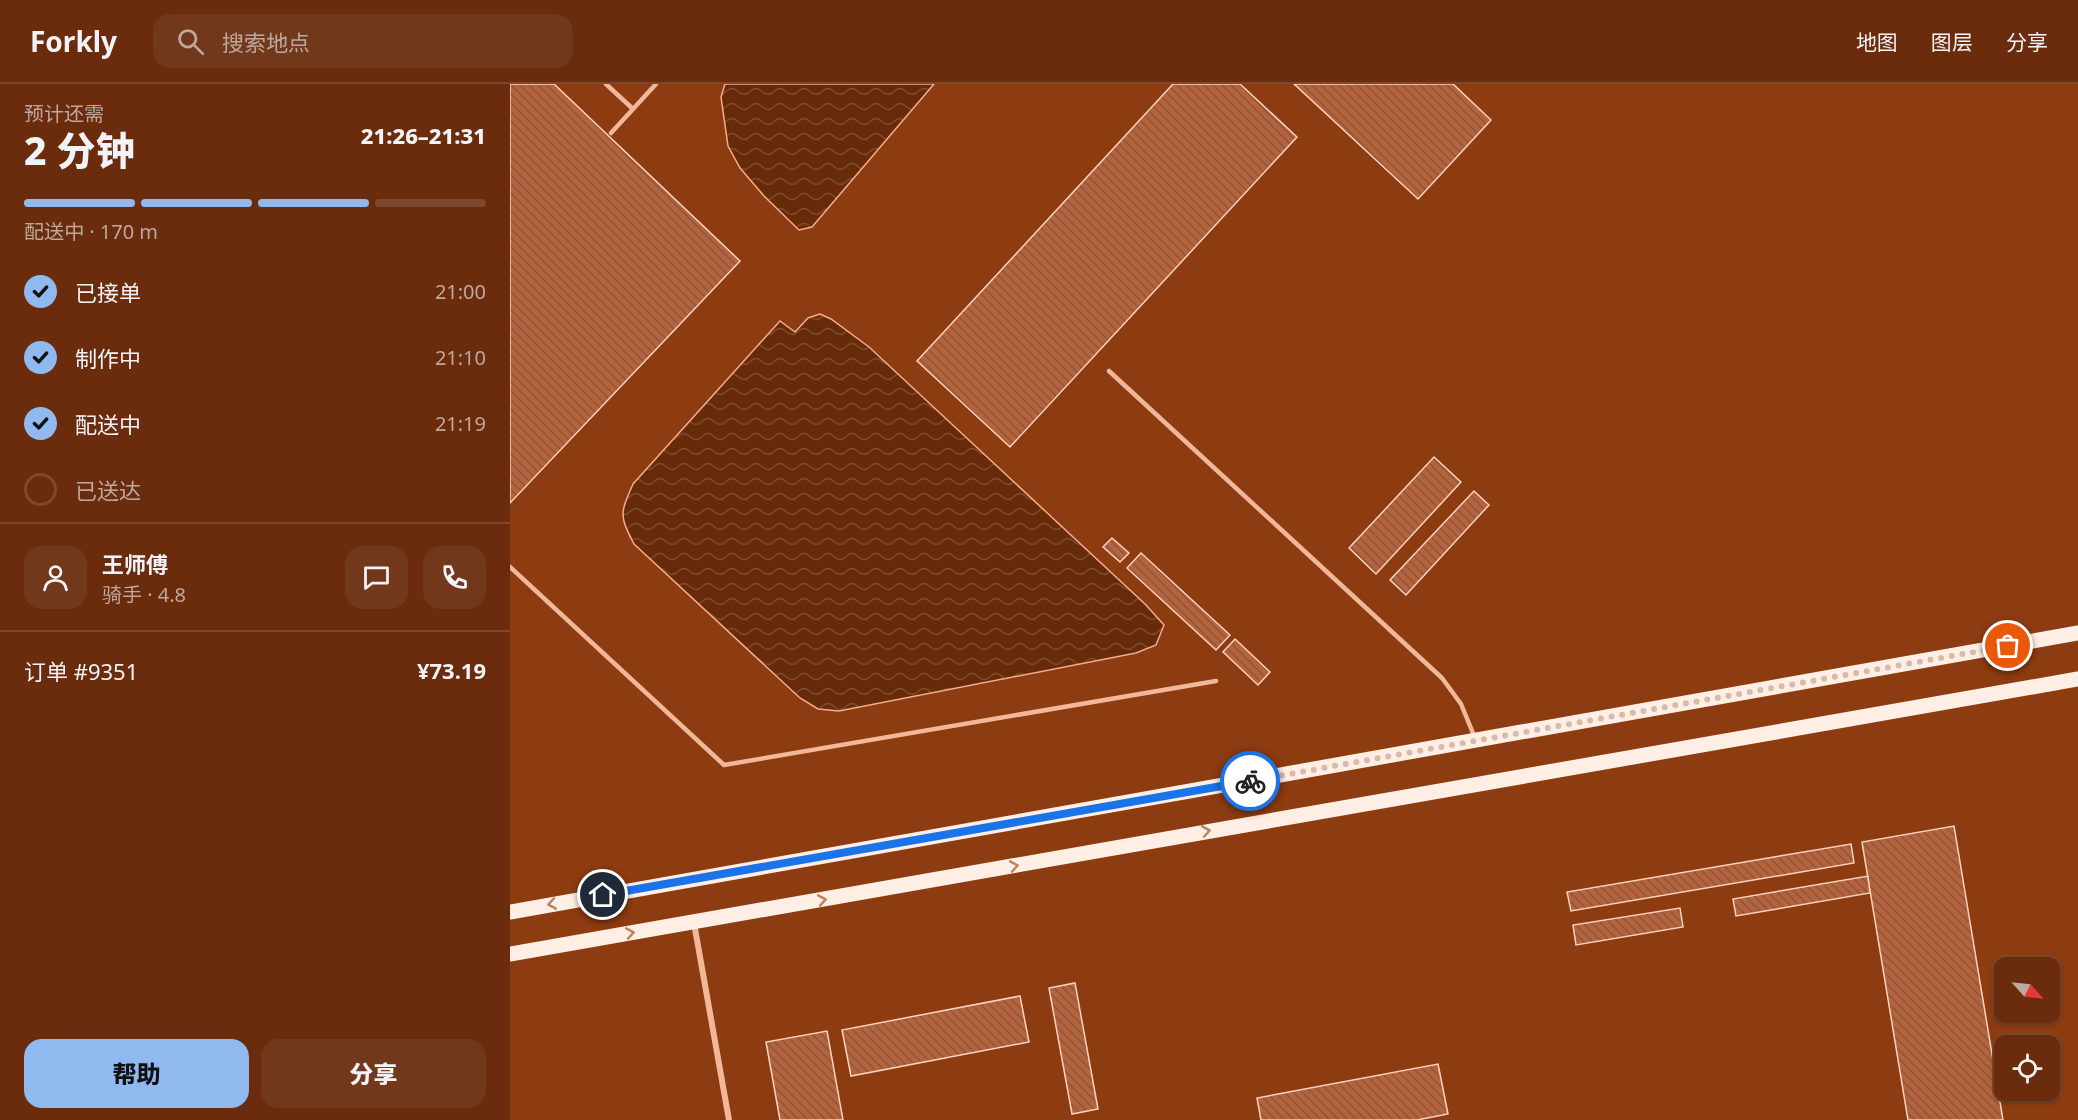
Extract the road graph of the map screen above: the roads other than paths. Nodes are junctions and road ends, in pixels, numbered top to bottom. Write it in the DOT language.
graph roads {
  1 [pos="606,84"];
  2 [pos="656,84"];
  3 [pos="633,109"];
  4 [pos="611,133"];
  5 [pos="1109,371"];
  6 [pos="510,567"];
  7 [pos="2078,633"];
  8 [pos="2078,679"];
  9 [pos="1216,681"];
  10 [pos="1476,740"];
  11 [pos="510,912"];
  12 [pos="693,922"];
  13 [pos="510,954"];
  14 [pos="729,1120"];
  1 -- 3 [label="lane"];
  2 -- 3 [label="lane"];
  3 -- 4 [label="lane"];
  5 -- 10 [label="lane"];
  6 -- 9 [label="lane"];
  7 -- 10 [label="main road"];
  12 -- 8 [label="main road, one-way"];
  10 -- 11 [label="main road, one-way"];
  13 -- 12 [label="main road, one-way"];
  12 -- 14 [label="street"];
}
